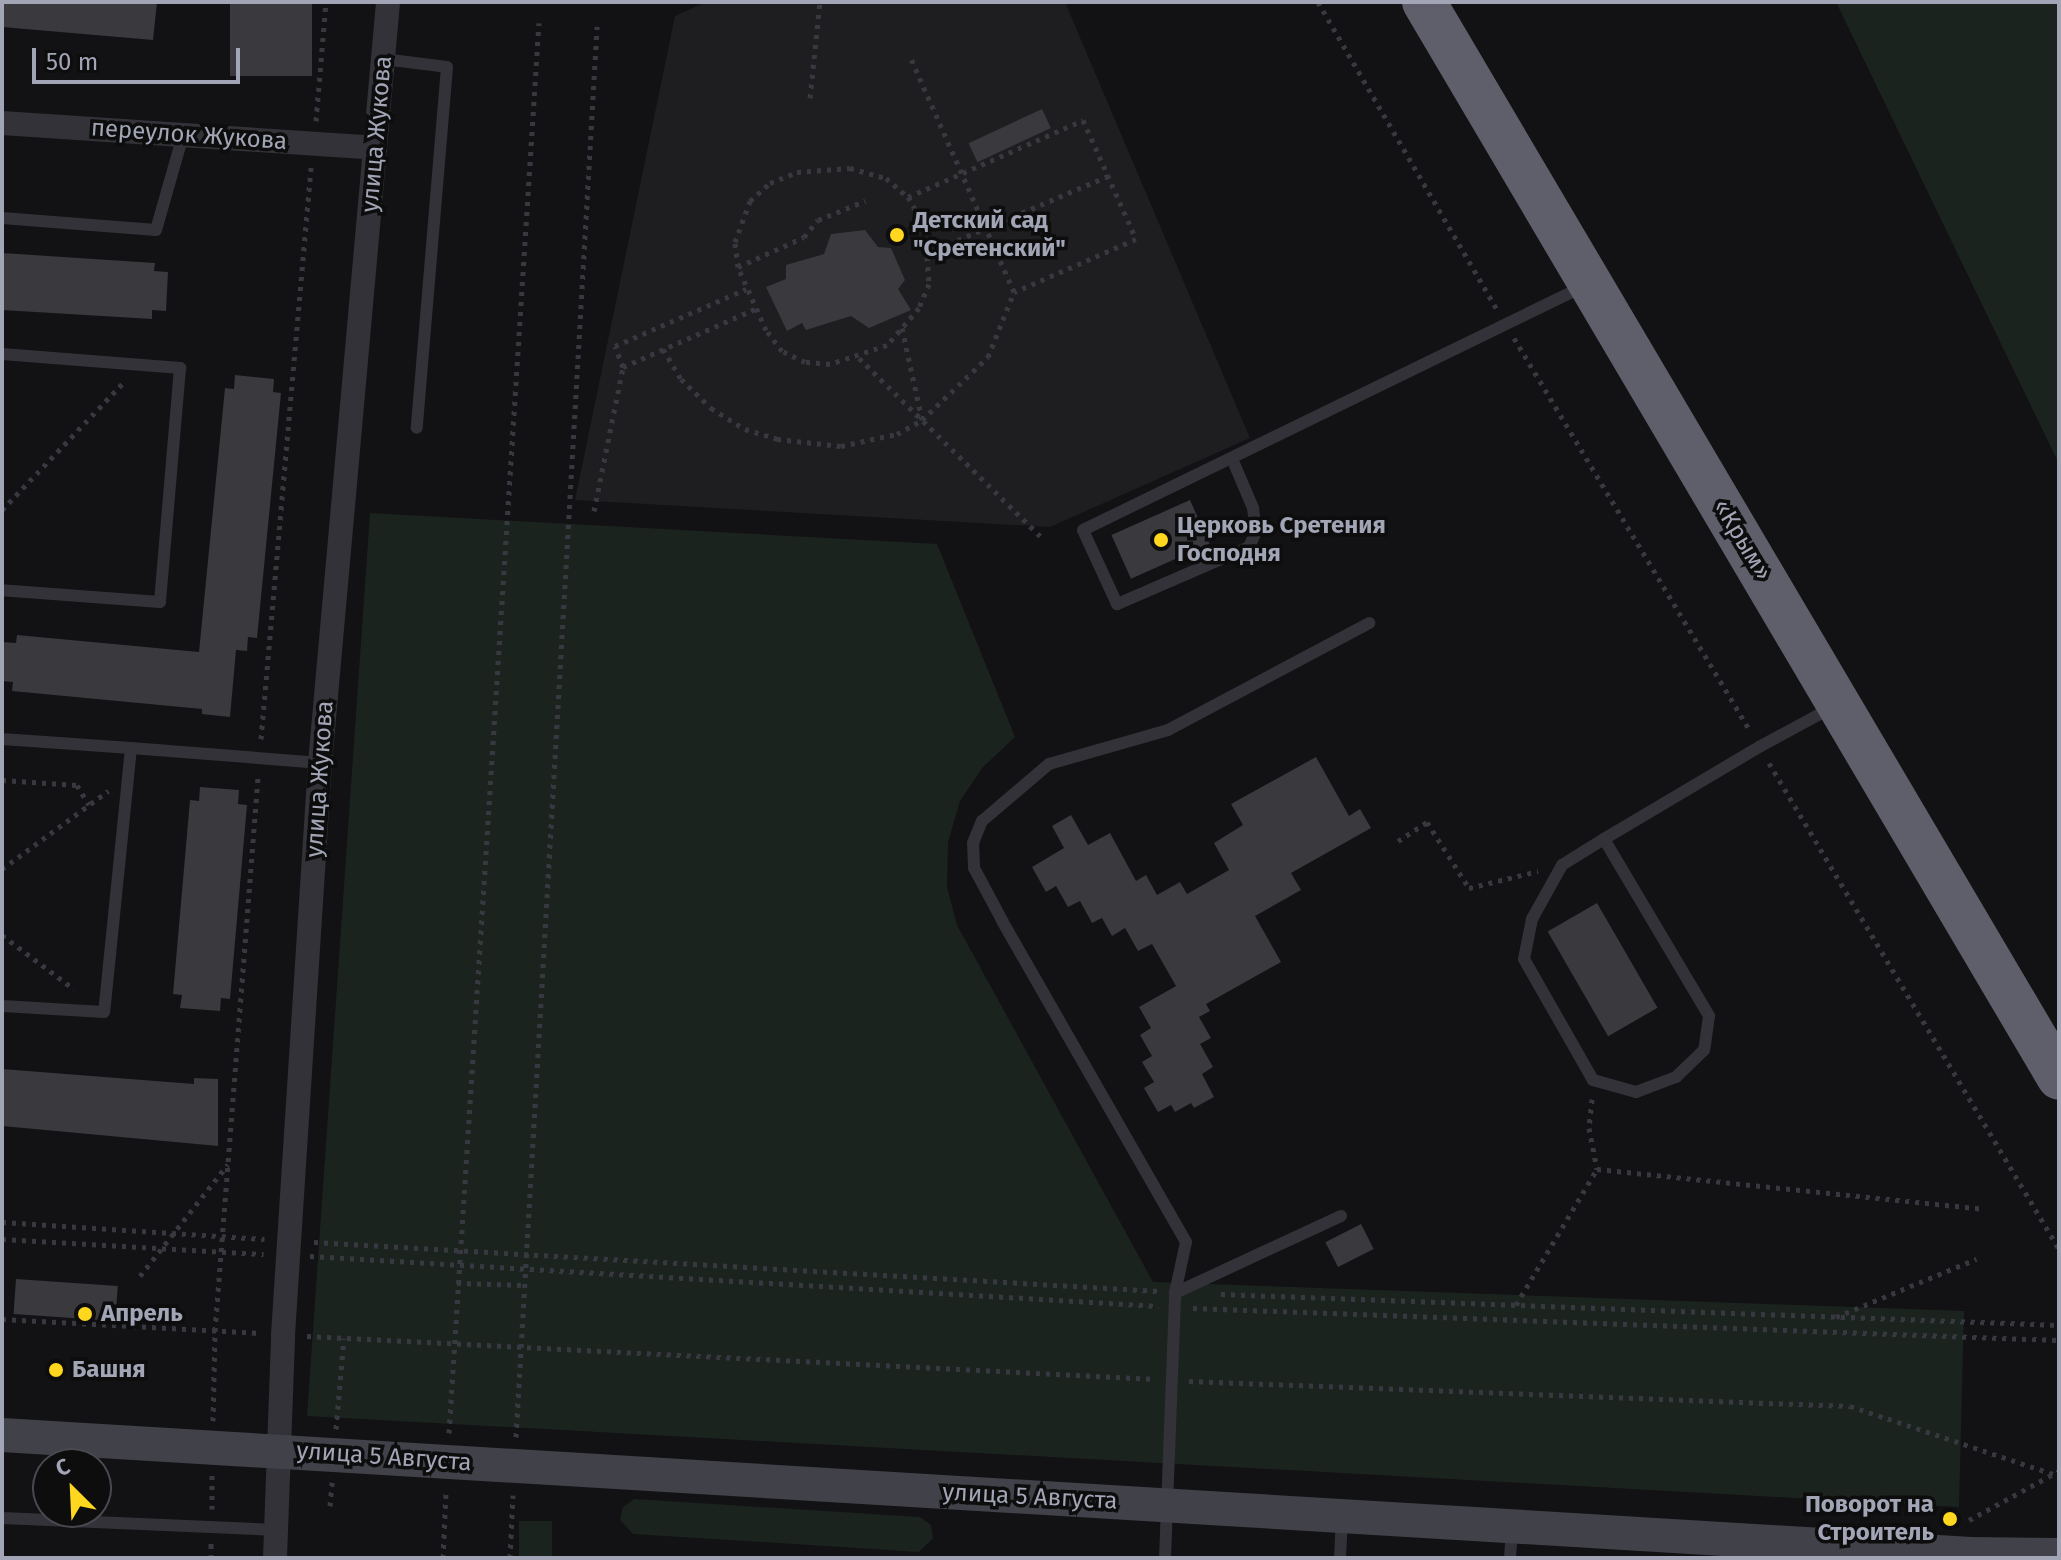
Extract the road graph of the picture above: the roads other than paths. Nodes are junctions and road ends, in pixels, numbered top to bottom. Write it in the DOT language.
graph roads {
  1 [pos="388,2"];
  2 [pos="1424,2"];
  3 [pos="1441,2"];
  4 [pos="383,59"];
  5 [pos="2,123"];
  6 [pos="183,135"];
  7 [pos="375,148"];
  8 [pos="2,218"];
  9 [pos="1592,283"];
  10 [pos="2,354"];
  11 [pos="417,428"];
  12 [pos="1233,461"];
  13 [pos="2,590"];
  14 [pos="1369,623"];
  15 [pos="1839,704"];
  16 [pos="2,739"];
  17 [pos="131,748"];
  18 [pos="320,763"];
  19 [pos="1604,839"];
  20 [pos="2,1006"];
  21 [pos="2059,1049"];
  22 [pos="2059,1078"];
  23 [pos="1341,1216"];
  24 [pos="1175,1293"];
  25 [pos="2,1435"];
  26 [pos="278,1451"];
  27 [pos="1167,1505"];
  28 [pos="1342,1516"];
  29 [pos="2,1518"];
  30 [pos="276,1530"];
  31 [pos="1511,1542"];
  32 [pos="1842,1552"];
  33 [pos="2059,1555"];
  34 [pos="275,1558"];
  35 [pos="1165,1558"];
  36 [pos="1340,1558"];
  1 -- 4 [label="street, улица Жукова"];
  2 -- 9 [label="highway, «Крым»"];
  3 -- 21 [label="highway, «Крым»"];
  4 -- 7 [label="street, улица Жукова"];
  4 -- 11 [label="lane"];
  5 -- 6 [label="street, переулок Жукова"];
  6 -- 7 [label="street, переулок Жукова"];
  6 -- 8 [label="lane"];
  7 -- 18 [label="street, улица Жукова"];
  9 -- 12 [label="lane"];
  9 -- 15 [label="highway, «Крым»"];
  10 -- 13 [label="lane"];
  12 -- 12 [label="lane"];
  14 -- 24 [label="lane"];
  15 -- 19 [label="lane"];
  15 -- 22 [label="highway, «Крым»"];
  16 -- 17 [label="lane"];
  17 -- 18 [label="lane"];
  17 -- 20 [label="lane"];
  18 -- 26 [label="street, улица Жукова"];
  19 -- 19 [label="lane"];
  23 -- 24 [label="lane"];
  24 -- 27 [label="lane"];
  25 -- 26 [label="street, улица 5 Августа"];
  26 -- 27 [label="street, улица 5 Августа"];
  26 -- 30 [label="street, улица Жукова"];
  27 -- 28 [label="street, улица 5 Августа"];
  27 -- 35 [label="lane"];
  28 -- 31 [label="street, улица 5 Августа"];
  28 -- 36 [label="lane"];
  29 -- 30 [label="lane"];
  30 -- 34 [label="street, улица Жукова"];
  31 -- 32 [label="street, улица 5 Августа"];
  32 -- 33 [label="street, улица 5 Августа"];
}
